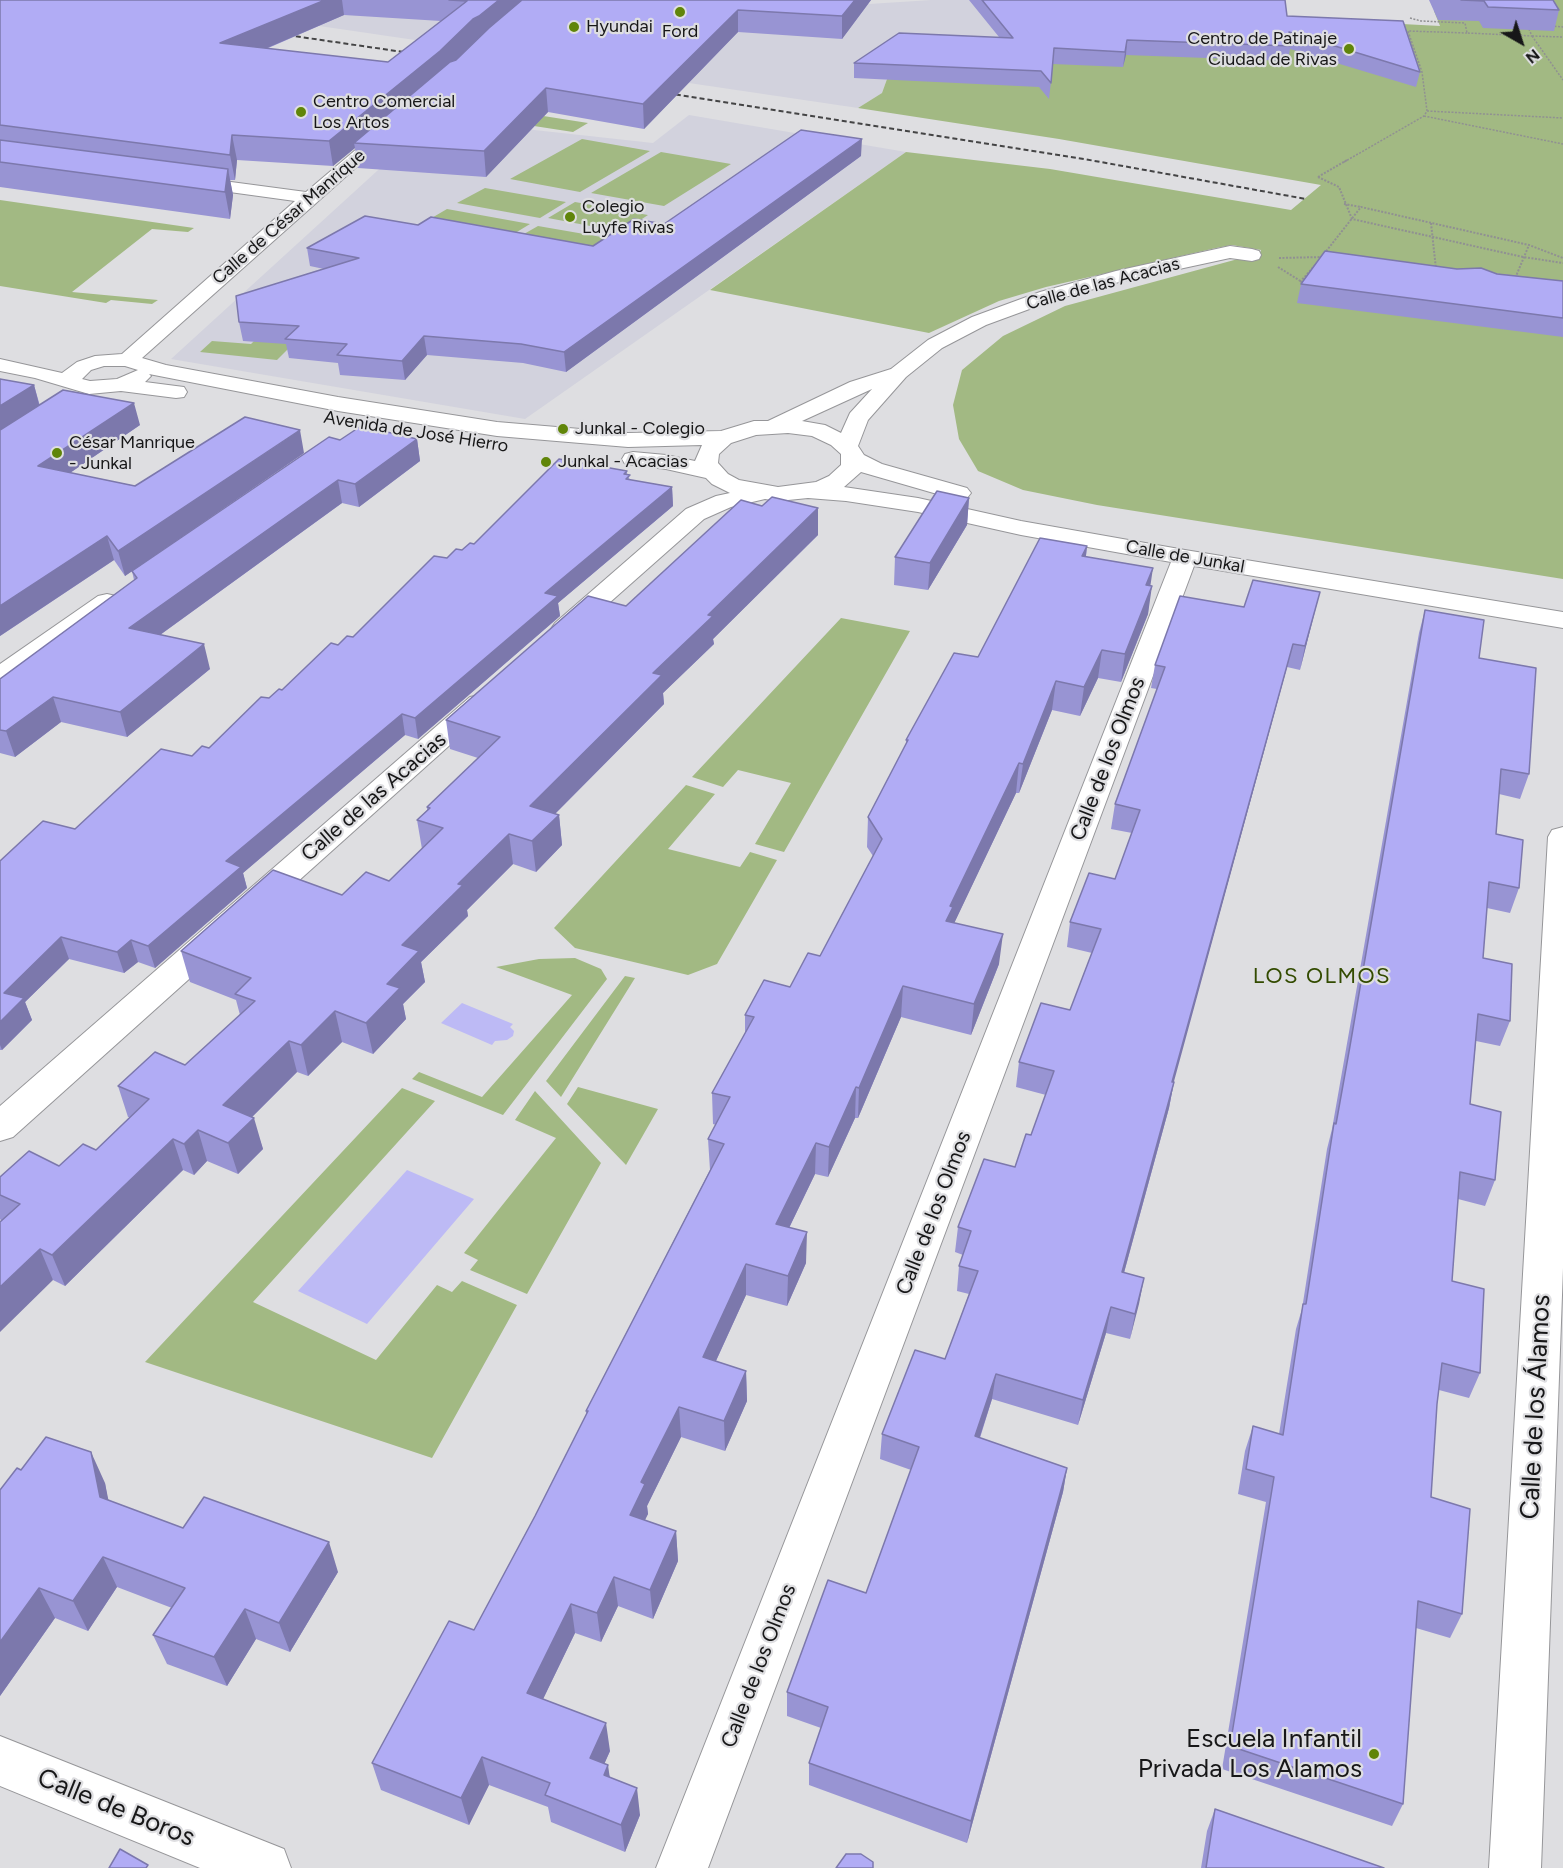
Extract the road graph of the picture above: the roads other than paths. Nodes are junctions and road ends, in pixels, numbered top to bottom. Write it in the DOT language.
graph roads {
  1 [pos="404,117"];
  2 [pos="172,180"];
  3 [pos="309,198"];
  4 [pos="1259,257"];
  5 [pos="0,347"];
  6 [pos="94,362"];
  7 [pos="135,363"];
  8 [pos="0,365"];
  9 [pos="899,373"];
  10 [pos="80,385"];
  11 [pos="121,385"];
  12 [pos="66,404"];
  13 [pos="773,426"];
  14 [pos="723,438"];
  15 [pos="851,452"];
  16 [pos="711,472"];
  17 [pos="808,491"];
  18 [pos="763,493"];
  19 [pos="1185,557"];
  20 [pos="125,589"];
  21 [pos="1563,600"];
  22 [pos="1563,620"];
  23 [pos="543,648"];
  24 [pos="0,676"];
  25 [pos="498,687"];
  26 [pos="1563,837"];
  27 [pos="0,1127"];
  28 [pos="0,1761"];
  29 [pos="265,1868"];
  30 [pos="682,1868"];
  31 [pos="1515,1868"];
  1 -- 3 [label="street, Calle de César Manrique"];
  2 -- 3 [label="street"];
  3 -- 7 [label="street, Calle de César Manrique"];
  4 -- 9 [label="street, Calle de las Acacias"];
  5 -- 6 [label="street"];
  6 -- 7 [label="street, Avenida de José Hierro"];
  6 -- 10 [label="street"];
  7 -- 11 [label="street, Calle de César Manrique"];
  7 -- 14 [label="street, Avenida de José Hierro"];
  8 -- 10 [label="street"];
  9 -- 13 [label="street, Calle de las Acacias"];
  9 -- 15 [label="street, Calle de las Acacias"];
  10 -- 11 [label="street, Avenida de José Hierro"];
  10 -- 12 [label="street"];
  11 -- 16 [label="street, Avenida de José Hierro"];
  13 -- 14 [label="street, Avenida de José Hierro"];
  13 -- 15 [label="street, Calle de Junkal"];
  14 -- 16 [label="street"];
  15 -- 17 [label="street, Calle de las Acacias"];
  15 -- 21 [label="street, Calle de Junkal"];
  16 -- 18 [label="street, Avenida de José Hierro"];
  17 -- 18 [label="street"];
  17 -- 19 [label="street, Calle de Junkal"];
  18 -- 23 [label="street"];
  19 -- 22 [label="street, Calle de Junkal"];
  19 -- 30 [label="street, Calle de los Olmos"];
  20 -- 24 [label="street"];
  25 -- 27 [label="street, Calle de las Acacias"];
  26 -- 31 [label="street, Calle de los Álamos"];
  28 -- 29 [label="street, Calle de Boros"];
}
